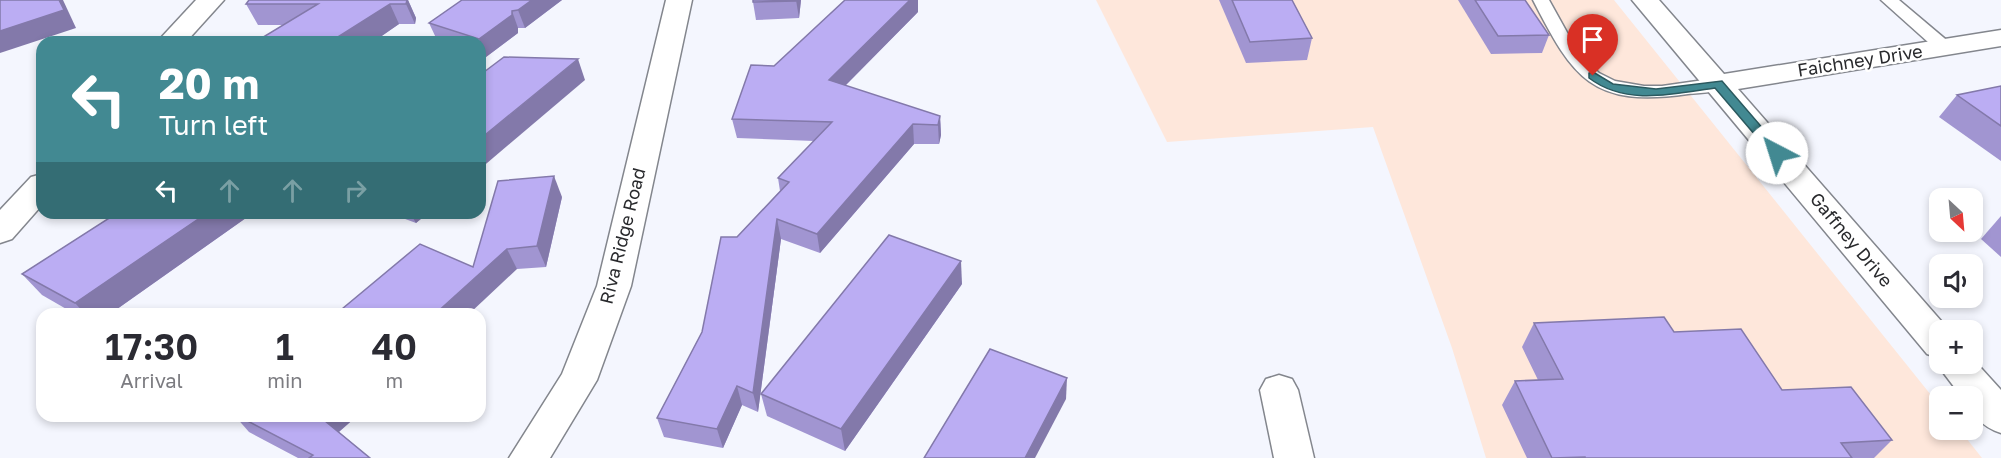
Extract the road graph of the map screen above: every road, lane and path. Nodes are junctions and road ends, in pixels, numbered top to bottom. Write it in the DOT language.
graph roads {
  1 [pos="211,0"];
  2 [pos="679,0"];
  3 [pos="1541,0"];
  4 [pos="1645,0"];
  5 [pos="1889,0"];
  6 [pos="177,36"];
  7 [pos="2001,38"];
  8 [pos="1944,47"];
  9 [pos="1718,84"];
  10 [pos="36,192"];
  11 [pos="0,231"];
  12 [pos="1929,331"];
  13 [pos="1964,374"];
  14 [pos="1279,390"];
  15 [pos="2001,417"];
  16 [pos="529,458"];
  17 [pos="1294,458"];
  1 -- 6 [label="street"];
  2 -- 16 [label="street, Riva Ridge Road"];
  3 -- 9 [label="lane"];
  4 -- 9 [label="street, Gaffney Drive"];
  5 -- 8 [label="lane"];
  7 -- 8 [label="street, Faichney Drive"];
  8 -- 9 [label="street, Faichney Drive"];
  9 -- 12 [label="street, Gaffney Drive"];
  10 -- 11 [label="street"];
  13 -- 15 [label="street"];
  14 -- 17 [label="street"];
}
